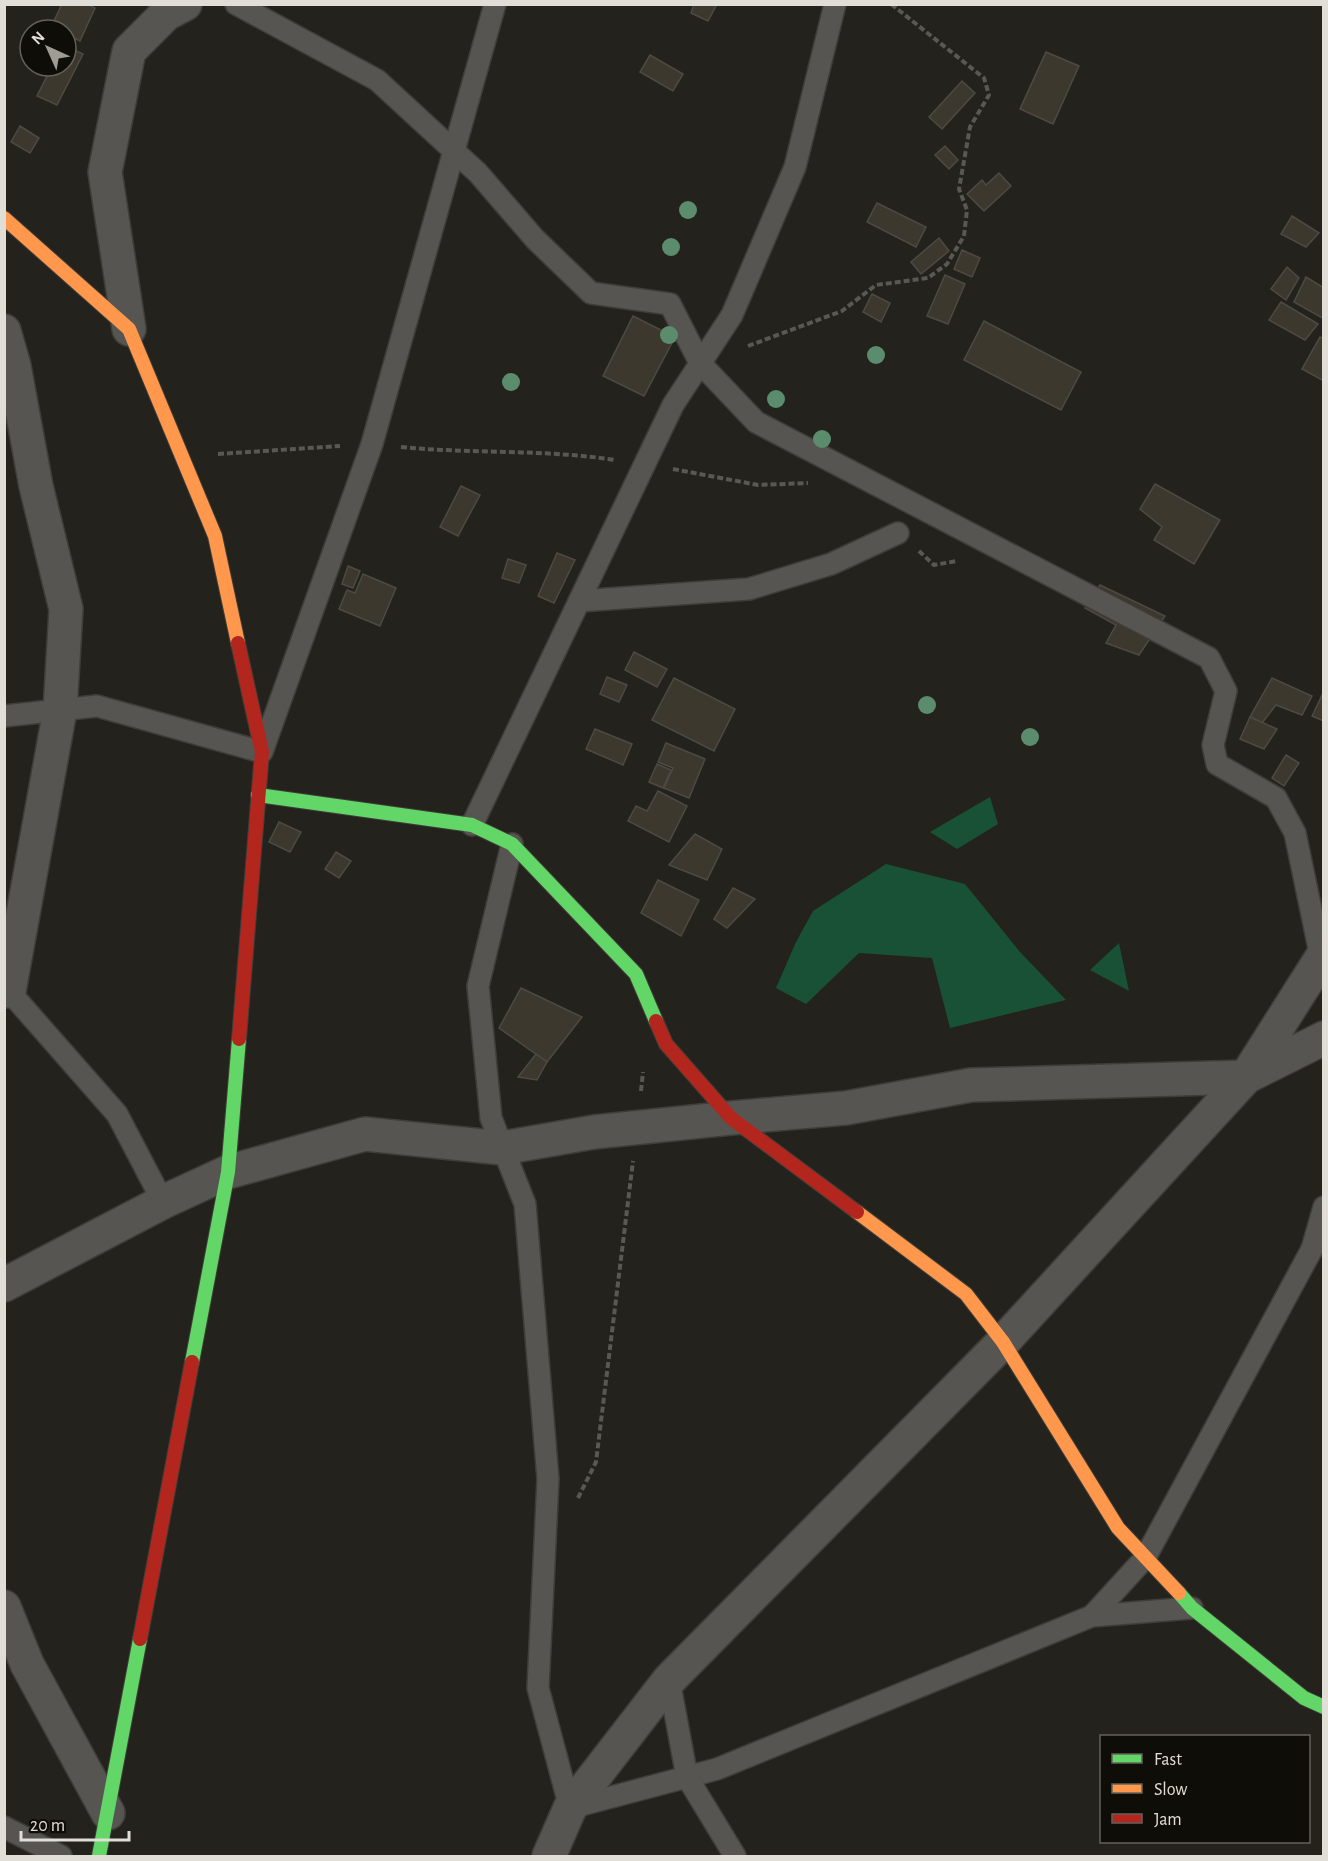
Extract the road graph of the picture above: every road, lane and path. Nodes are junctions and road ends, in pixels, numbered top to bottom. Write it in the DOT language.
graph roads {
  1 [pos="185,4"];
  2 [pos="236,4"];
  3 [pos="495,4"];
  4 [pos="835,4"];
  5 [pos="891,4"];
  6 [pos="454,152"];
  7 [pos="4,218"];
  8 [pos="129,329"];
  9 [pos="4,331"];
  10 [pos="700,363"];
  11 [pos="898,533"];
  12 [pos="579,601"];
  13 [pos="60,710"];
  14 [pos="4,716"];
  15 [pos="262,752"];
  16 [pos="258,795"];
  17 [pos="472,825"];
  18 [pos="512,844"];
  19 [pos="1322,956"];
  20 [pos="6,987"];
  21 [pos="1323,1038"];
  22 [pos="644,1069"];
  23 [pos="1246,1077"];
  24 [pos="731,1118"];
  25 [pos="637,1128"];
  26 [pos="502,1148"];
  27 [pos="228,1172"];
  28 [pos="163,1202"];
  29 [pos="1323,1207"];
  30 [pos="4,1286"];
  31 [pos="1003,1342"];
  32 [pos="575,1504"];
  33 [pos="1145,1558"];
  34 [pos="4,1606"];
  35 [pos="1192,1608"];
  36 [pos="1092,1616"];
  37 [pos="669,1680"];
  38 [pos="1323,1707"];
  39 [pos="687,1777"];
  40 [pos="570,1808"];
  41 [pos="108,1812"];
  42 [pos="4,1827"];
  43 [pos="61,1857"];
  44 [pos="99,1857"];
  45 [pos="549,1857"];
  46 [pos="735,1857"];
  1 -- 8 [label="street"];
  2 -- 6 [label="lane"];
  3 -- 6 [label="lane"];
  4 -- 10 [label="lane"];
  5 -- 10 [label="path"];
  6 -- 10 [label="lane"];
  6 -- 15 [label="lane"];
  7 -- 8 [label="street"];
  8 -- 15 [label="street"];
  9 -- 13 [label="street"];
  10 -- 12 [label="lane"];
  10 -- 19 [label="lane"];
  11 -- 12 [label="lane"];
  12 -- 17 [label="lane"];
  13 -- 14 [label="lane"];
  13 -- 15 [label="lane"];
  13 -- 20 [label="street"];
  15 -- 16 [label="street"];
  16 -- 17 [label="street"];
  16 -- 27 [label="street"];
  17 -- 18 [label="street"];
  18 -- 24 [label="street"];
  18 -- 26 [label="lane"];
  19 -- 23 [label="street"];
  20 -- 28 [label="lane"];
  21 -- 23 [label="street"];
  22 -- 25 [label="path"];
  23 -- 24 [label="street"];
  23 -- 31 [label="street"];
  24 -- 25 [label="street"];
  24 -- 31 [label="street"];
  25 -- 26 [label="street"];
  25 -- 32 [label="path"];
  26 -- 27 [label="street"];
  26 -- 40 [label="lane"];
  27 -- 28 [label="street"];
  27 -- 41 [label="street"];
  28 -- 30 [label="street"];
  29 -- 33 [label="lane"];
  31 -- 33 [label="street"];
  31 -- 37 [label="street"];
  33 -- 35 [label="street"];
  33 -- 36 [label="lane"];
  34 -- 41 [label="street"];
  35 -- 36 [label="lane"];
  35 -- 38 [label="street"];
  36 -- 39 [label="lane"];
  37 -- 39 [label="lane"];
  37 -- 40 [label="street"];
  39 -- 40 [label="lane"];
  39 -- 46 [label="lane"];
  40 -- 45 [label="street"];
  41 -- 44 [label="street"];
  42 -- 43 [label="lane"];
}
